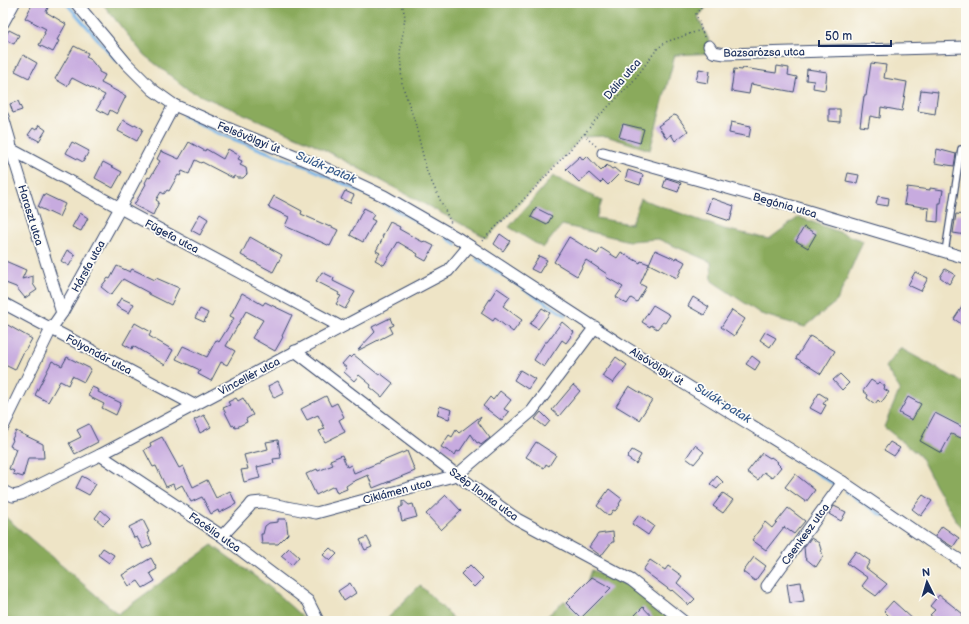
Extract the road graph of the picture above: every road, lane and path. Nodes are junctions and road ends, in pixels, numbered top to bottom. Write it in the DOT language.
graph roads {
  1 [pos="14,3"];
  2 [pos="76,3"];
  3 [pos="402,3"];
  4 [pos="704,3"];
  5 [pos="3,23"];
  6 [pos="709,46"];
  7 [pos="966,47"];
  8 [pos="174,105"];
  9 [pos="3,117"];
  10 [pos="585,133"];
  11 [pos="7,147"];
  12 [pos="961,149"];
  13 [pos="604,153"];
  14 [pos="120,208"];
  15 [pos="459,239"];
  16 [pos="472,248"];
  17 [pos="945,252"];
  18 [pos="966,258"];
  19 [pos="3,303"];
  20 [pos="62,313"];
  21 [pos="341,327"];
  22 [pos="595,327"];
  23 [pos="51,329"];
  24 [pos="295,351"];
  25 [pos="194,405"];
  26 [pos="3,427"];
  27 [pos="100,455"];
  28 [pos="457,475"];
  29 [pos="843,482"];
  30 [pos="3,491"];
  31 [pos="222,536"];
  32 [pos="966,564"];
  33 [pos="766,586"];
  34 [pos="318,621"];
  35 [pos="683,621"];
  1 -- 5 [label="street"];
  2 -- 8 [label="street, Felsővölgyi út"];
  3 -- 15 [label="path"];
  4 -- 10 [label="path, Dália utca"];
  6 -- 7 [label="street, Bazsarózsa utca"];
  8 -- 14 [label="street, Hársfa utca"];
  8 -- 15 [label="street, Felsővölgyi út"];
  9 -- 11 [label="street, Haraszt utca"];
  10 -- 13 [label="path"];
  10 -- 16 [label="path, Dália utca"];
  11 -- 14 [label="street, Fügefa utca"];
  11 -- 20 [label="street, Haraszt utca"];
  12 -- 17 [label="lane"];
  13 -- 17 [label="street, Begónia utca"];
  14 -- 20 [label="street, Hársfa utca"];
  14 -- 21 [label="street, Fügefa utca"];
  15 -- 16 [label="street, Felsővölgyi út"];
  16 -- 21 [label="street, Vincellér utca"];
  16 -- 22 [label="street, Alsóvölgyi út"];
  17 -- 18 [label="street, Begónia utca"];
  19 -- 23 [label="street, Folyondár utca"];
  20 -- 23 [label="street, Hársfa utca"];
  21 -- 24 [label="street, Vincellér utca"];
  22 -- 28 [label="street, Ciklámen utca"];
  22 -- 29 [label="street, Alsóvölgyi út"];
  23 -- 25 [label="street, Folyondár utca"];
  23 -- 26 [label="street, Hársfa utca"];
  24 -- 25 [label="street, Vincellér utca"];
  24 -- 28 [label="street, Szép Ilonka utca"];
  25 -- 27 [label="street, Vincellér utca"];
  27 -- 30 [label="street, Vincellér utca"];
  27 -- 31 [label="street, Facélia utca"];
  28 -- 31 [label="street, Ciklámen utca"];
  28 -- 35 [label="street, Szép Ilonka utca"];
  29 -- 32 [label="street, Alsóvölgyi út"];
  29 -- 33 [label="street, Csenkesz utca"];
  31 -- 34 [label="street, Facélia utca"];
}
